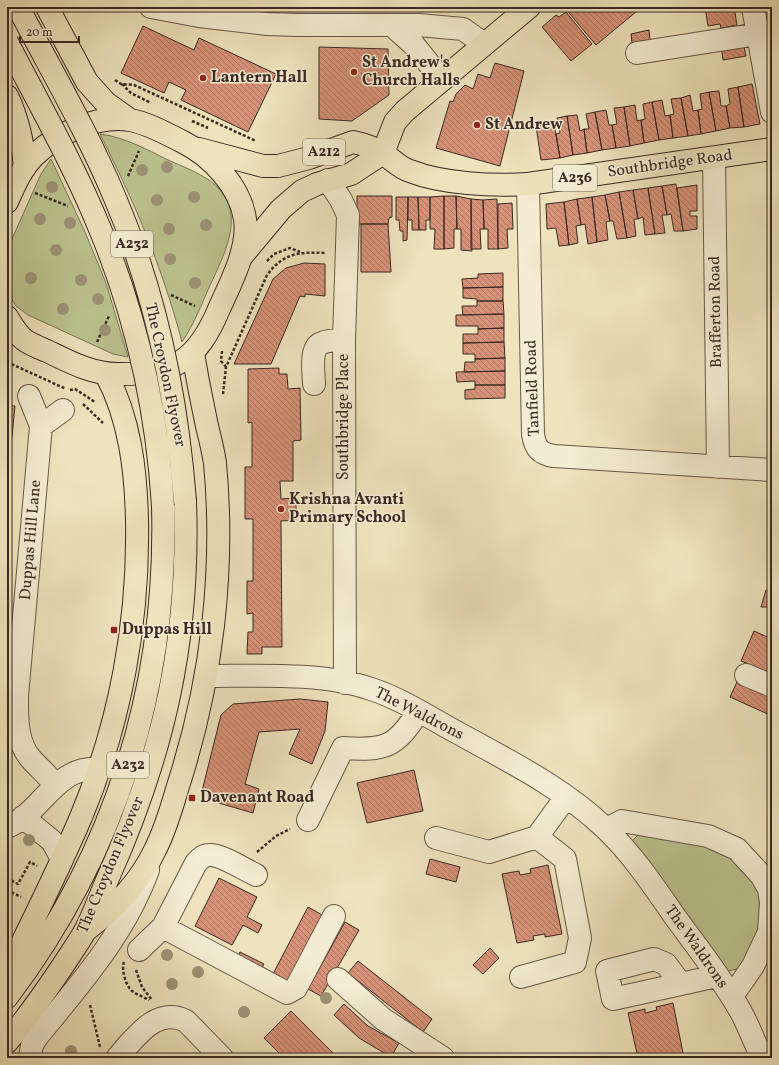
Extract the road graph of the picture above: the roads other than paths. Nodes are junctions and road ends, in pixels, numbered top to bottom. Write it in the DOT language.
graph roads {
  1 [pos="18,7"];
  2 [pos="47,7"];
  3 [pos="753,7"];
  4 [pos="161,8"];
  5 [pos="524,9"];
  6 [pos="379,19"];
  7 [pos="758,34"];
  8 [pos="7,42"];
  9 [pos="484,44"];
  10 [pos="637,53"];
  11 [pos="442,80"];
  12 [pos="7,96"];
  13 [pos="772,112"];
  14 [pos="130,120"];
  15 [pos="194,147"];
  16 [pos="772,149"];
  17 [pos="383,153"];
  18 [pos="714,158"];
  19 [pos="25,167"];
  20 [pos="328,180"];
  21 [pos="528,184"];
  22 [pos="7,202"];
  23 [pos="239,259"];
  24 [pos="7,317"];
  25 [pos="16,339"];
  26 [pos="344,340"];
  27 [pos="193,353"];
  28 [pos="106,374"];
  29 [pos="314,384"];
  30 [pos="29,396"];
  31 [pos="71,403"];
  32 [pos="41,426"];
  33 [pos="718,467"];
  34 [pos="772,470"];
  35 [pos="746,675"];
  36 [pos="206,676"];
  37 [pos="345,682"];
  38 [pos="772,686"];
  39 [pos="418,712"];
  40 [pos="98,769"];
  41 [pos="55,785"];
  42 [pos="566,797"];
  43 [pos="308,820"];
  44 [pos="15,822"];
  45 [pos="606,829"];
  46 [pos="537,837"];
  47 [pos="436,838"];
  48 [pos="155,851"];
  49 [pos="62,859"];
  50 [pos="251,873"];
  51 [pos="334,916"];
  52 [pos="163,927"];
  53 [pos="85,931"];
  54 [pos="770,932"];
  55 [pos="132,954"];
  56 [pos="7,974"];
  57 [pos="716,976"];
  58 [pos="521,977"];
  59 [pos="338,979"];
  60 [pos="680,983"];
  61 [pos="730,994"];
  62 [pos="7,996"];
  63 [pos="7,1042"];
  64 [pos="109,1053"];
  65 [pos="30,1058"];
  66 [pos="222,1058"];
  67 [pos="443,1058"];
  68 [pos="762,1058"];
  1 -- 53 [label="main road, The Croydon Flyover / A232, bridge"];
  2 -- 14 [label="main road"];
  3 -- 7 [label="street"];
  4 -- 6 [label="street"];
  5 -- 9 [label="main road"];
  6 -- 9 [label="street"];
  6 -- 11 [label="street"];
  7 -- 10 [label="street"];
  7 -- 13 [label="street"];
  8 -- 62 [label="main road, The Croydon Flyover / A232, bridge"];
  9 -- 11 [label="main road"];
  11 -- 17 [label="main road"];
  12 -- 19 [label="main road"];
  14 -- 15 [label="main road"];
  14 -- 19 [label="main road"];
  15 -- 17 [label="main road, A212"];
  15 -- 23 [label="main road"];
  16 -- 18 [label="main road, Southbridge Road / A236"];
  17 -- 20 [label="main road, A212"];
  17 -- 21 [label="main road, Southbridge Road / A236"];
  18 -- 21 [label="main road, Southbridge Road / A236"];
  18 -- 33 [label="street, Brafferton Road"];
  19 -- 22 [label="main road"];
  20 -- 23 [label="main road, A212"];
  20 -- 26 [label="street, Southbridge Place"];
  21 -- 33 [label="street, Tanfield Road"];
  23 -- 27 [label="main road"];
  24 -- 25 [label="main road"];
  25 -- 28 [label="main road"];
  26 -- 29 [label="street"];
  26 -- 37 [label="street, Southbridge Place"];
  27 -- 28 [label="main road"];
  27 -- 36 [label="main road"];
  28 -- 40 [label="main road"];
  30 -- 32 [label="street, Duppas Hill Lane"];
  31 -- 32 [label="street"];
  32 -- 41 [label="street, Duppas Hill Lane"];
  33 -- 34 [label="street, Tanfield Road"];
  35 -- 38 [label="street"];
  36 -- 37 [label="street, The Waldrons"];
  36 -- 48 [label="main road"];
  37 -- 39 [label="street, The Waldrons"];
  39 -- 42 [label="street, The Waldrons"];
  39 -- 43 [label="street"];
  40 -- 41 [label="street"];
  40 -- 49 [label="main road"];
  41 -- 44 [label="street"];
  42 -- 45 [label="street, The Waldrons"];
  42 -- 46 [label="street"];
  44 -- 49 [label="street"];
  45 -- 54 [label="street, The Waldrons"];
  45 -- 57 [label="street, The Waldrons"];
  46 -- 47 [label="street"];
  46 -- 58 [label="street"];
  48 -- 53 [label="main road"];
  48 -- 65 [label="street"];
  49 -- 56 [label="main road"];
  50 -- 52 [label="street"];
  51 -- 52 [label="street"];
  52 -- 55 [label="street"];
  53 -- 63 [label="main road, The Croydon Flyover / A232"];
  54 -- 61 [label="street, The Waldrons"];
  57 -- 60 [label="street"];
  57 -- 61 [label="street, The Waldrons"];
  59 -- 67 [label="street"];
  60 -- 60 [label="street"];
  61 -- 68 [label="street"];
  64 -- 66 [label="street"];
}
